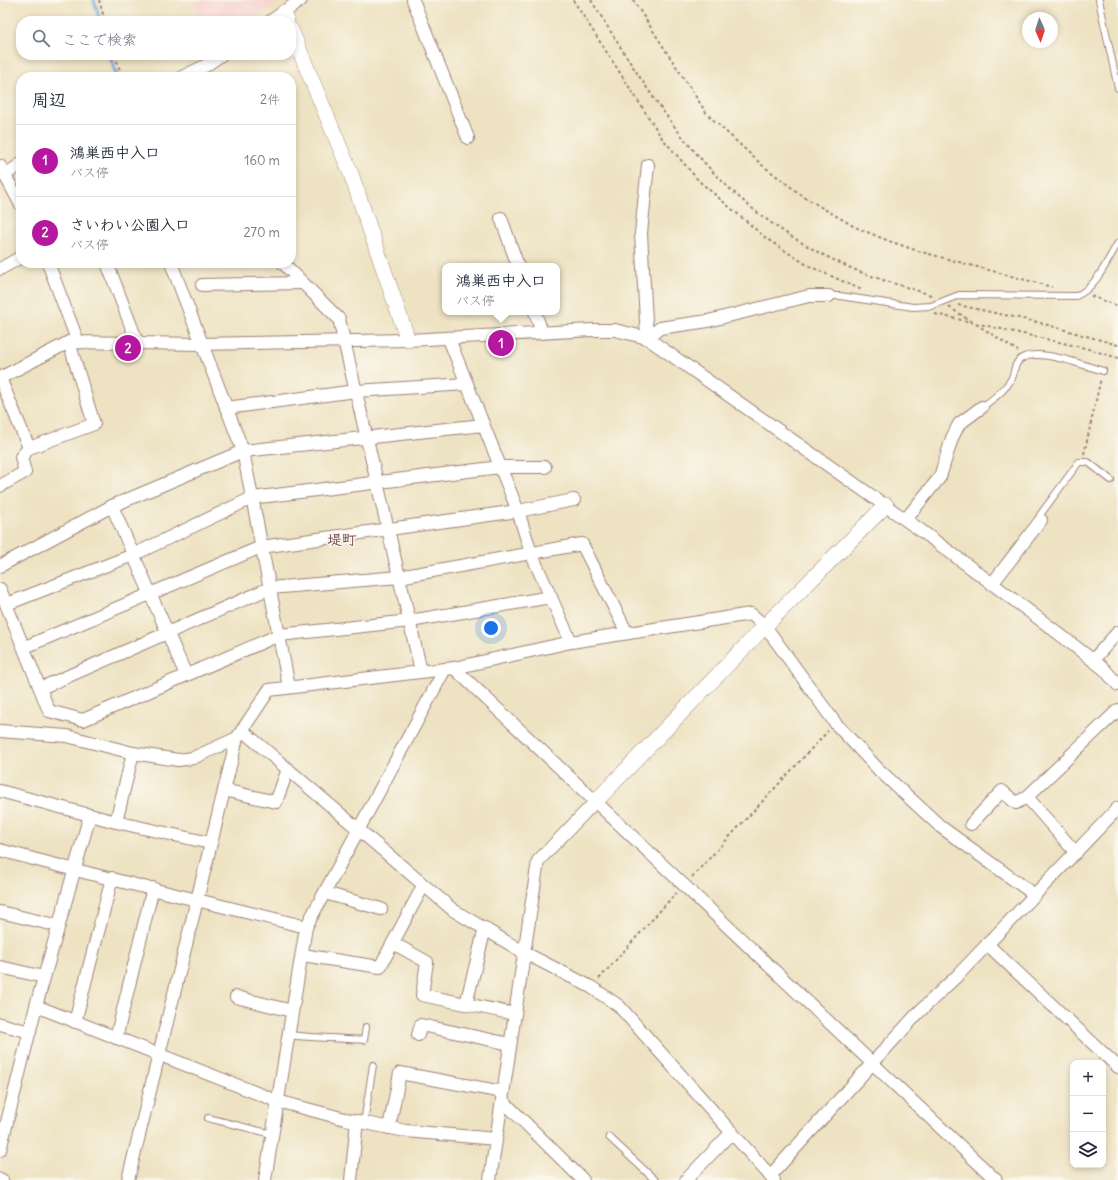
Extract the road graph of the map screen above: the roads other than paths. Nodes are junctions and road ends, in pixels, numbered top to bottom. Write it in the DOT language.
graph roads {
  1 [pos="301,0"];
  2 [pos="413,0"];
  3 [pos="1098,0"];
  4 [pos="286,16"];
  5 [pos="296,42"];
  6 [pos="214,60"];
  7 [pos="192,72"];
  8 [pos="1118,88"];
  9 [pos="468,138"];
  10 [pos="648,165"];
  11 [pos="16,166"];
  12 [pos="3,170"];
  13 [pos="16,195"];
  14 [pos="501,218"];
  15 [pos="1118,243"];
  16 [pos="16,260"];
  17 [pos="517,263"];
  18 [pos="50,268"];
  19 [pos="109,268"];
  20 [pos="173,268"];
  21 [pos="289,268"];
  22 [pos="0,269"];
  23 [pos="303,283"];
  24 [pos="202,285"];
  25 [pos="829,296"];
  26 [pos="536,315"];
  27 [pos="542,333"];
  28 [pos="647,338"];
  29 [pos="449,339"];
  30 [pos="408,340"];
  31 [pos="345,341"];
  32 [pos="74,342"];
  33 [pos="138,344"];
  34 [pos="202,344"];
  35 [pos="1103,371"];
  36 [pos="0,378"];
  37 [pos="467,384"];
  38 [pos="356,392"];
  39 [pos="982,407"];
  40 [pos="226,408"];
  41 [pos="483,425"];
  42 [pos="367,437"];
  43 [pos="29,448"];
  44 [pos="242,451"];
  45 [pos="545,466"];
  46 [pos="500,467"];
  47 [pos="1112,480"];
  48 [pos="378,483"];
  49 [pos="0,486"];
  50 [pos="252,498"];
  51 [pos="574,500"];
  52 [pos="886,505"];
  53 [pos="112,506"];
  54 [pos="518,511"];
  55 [pos="906,519"];
  56 [pos="1041,520"];
  57 [pos="389,530"];
  58 [pos="261,547"];
  59 [pos="532,553"];
  60 [pos="133,555"];
  61 [pos="2,561"];
  62 [pos="400,577"];
  63 [pos="992,584"];
  64 [pos="270,588"];
  65 [pos="0,589"];
  66 [pos="151,594"];
  67 [pos="551,597"];
  68 [pos="8,604"];
  69 [pos="410,621"];
  70 [pos="765,626"];
  71 [pos="1118,632"];
  72 [pos="168,633"];
  73 [pos="627,633"];
  74 [pos="278,635"];
  75 [pos="571,642"];
  76 [pos="25,647"];
  77 [pos="1092,660"];
  78 [pos="449,668"];
  79 [pos="421,671"];
  80 [pos="186,675"];
  81 [pos="289,686"];
  82 [pos="1118,686"];
  83 [pos="41,688"];
  84 [pos="1118,710"];
  85 [pos="0,731"];
  86 [pos="240,734"];
  87 [pos="133,753"];
  88 [pos="288,769"];
  89 [pos="224,790"];
  90 [pos="0,791"];
  91 [pos="1027,797"];
  92 [pos="595,802"];
  93 [pos="1118,808"];
  94 [pos="90,815"];
  95 [pos="116,822"];
  96 [pos="970,824"];
  97 [pos="359,829"];
  98 [pos="210,843"];
  99 [pos="0,850"];
  100 [pos="1076,853"];
  101 [pos="75,871"];
  102 [pos="112,878"];
  103 [pos="423,886"];
  104 [pos="153,888"];
  105 [pos="325,892"];
  106 [pos="1035,896"];
  107 [pos="197,899"];
  108 [pos="381,909"];
  109 [pos="0,912"];
  110 [pos="59,926"];
  111 [pos="306,927"];
  112 [pos="485,928"];
  113 [pos="393,943"];
  114 [pos="987,944"];
  115 [pos="525,953"];
  116 [pos="302,955"];
  117 [pos="0,967"];
  118 [pos="44,977"];
  119 [pos="236,996"];
  120 [pos="466,1004"];
  121 [pos="36,1006"];
  122 [pos="292,1011"];
  123 [pos="515,1014"];
  124 [pos="75,1022"];
  125 [pos="0,1024"];
  126 [pos="366,1027"];
  127 [pos="30,1032"];
  128 [pos="418,1035"];
  129 [pos="288,1036"];
  130 [pos="116,1038"];
  131 [pos="510,1044"];
  132 [pos="159,1055"];
  133 [pos="873,1064"];
  134 [pos="373,1065"];
  135 [pos="1118,1067"];
  136 [pos="502,1096"];
  137 [pos="277,1101"];
  138 [pos="208,1118"];
  139 [pos="361,1122"];
  140 [pos="389,1128"];
  141 [pos="732,1132"];
  142 [pos="272,1134"];
  143 [pos="609,1137"];
  144 [pos="496,1139"];
  145 [pos="1,1143"];
  146 [pos="772,1178"];
  147 [pos="128,1180"];
  148 [pos="264,1180"];
  149 [pos="351,1180"];
  150 [pos="490,1180"];
  151 [pos="583,1180"];
  152 [pos="655,1180"];
  153 [pos="686,1180"];
  154 [pos="996,1180"];
  1 -- 4 [label="street"];
  2 -- 9 [label="street"];
  3 -- 8 [label="lane"];
  5 -- 30 [label="street"];
  6 -- 7 [label="street"];
  10 -- 28 [label="street"];
  11 -- 12 [label="street"];
  12 -- 13 [label="street"];
  14 -- 17 [label="street"];
  15 -- 25 [label="lane"];
  16 -- 22 [label="street"];
  18 -- 32 [label="street"];
  19 -- 33 [label="street"];
  20 -- 34 [label="street"];
  21 -- 23 [label="street"];
  23 -- 24 [label="street"];
  23 -- 31 [label="street"];
  25 -- 28 [label="street"];
  26 -- 27 [label="street"];
  27 -- 28 [label="street"];
  27 -- 29 [label="street"];
  28 -- 52 [label="street"];
  29 -- 30 [label="street"];
  29 -- 37 [label="street"];
  30 -- 31 [label="street"];
  31 -- 34 [label="street"];
  31 -- 38 [label="street"];
  32 -- 33 [label="street"];
  32 -- 36 [label="street"];
  32 -- 43 [label="street"];
  33 -- 34 [label="street"];
  34 -- 40 [label="street"];
  35 -- 39 [label="lane"];
  36 -- 43 [label="street"];
  37 -- 38 [label="street"];
  37 -- 41 [label="street"];
  38 -- 40 [label="street"];
  38 -- 42 [label="street"];
  39 -- 55 [label="street"];
  40 -- 44 [label="street"];
  41 -- 42 [label="street"];
  41 -- 46 [label="street"];
  42 -- 44 [label="street"];
  42 -- 48 [label="street"];
  43 -- 49 [label="street"];
  44 -- 50 [label="street"];
  44 -- 53 [label="street"];
  45 -- 46 [label="street"];
  46 -- 48 [label="street"];
  46 -- 54 [label="street"];
  47 -- 56 [label="lane"];
  48 -- 50 [label="street"];
  48 -- 57 [label="street"];
  50 -- 58 [label="street"];
  50 -- 60 [label="street"];
  51 -- 54 [label="street"];
  52 -- 55 [label="street"];
  52 -- 70 [label="street"];
  53 -- 60 [label="street"];
  53 -- 61 [label="street"];
  54 -- 57 [label="street"];
  54 -- 59 [label="street"];
  55 -- 63 [label="street"];
  56 -- 63 [label="street"];
  57 -- 58 [label="street"];
  57 -- 62 [label="street"];
  58 -- 64 [label="street"];
  58 -- 66 [label="street"];
  59 -- 62 [label="street"];
  59 -- 67 [label="street"];
  59 -- 73 [label="street"];
  60 -- 66 [label="street"];
  60 -- 68 [label="street"];
  62 -- 64 [label="street"];
  62 -- 69 [label="street"];
  63 -- 77 [label="street"];
  64 -- 72 [label="street"];
  64 -- 74 [label="street"];
  65 -- 68 [label="street"];
  66 -- 72 [label="street"];
  66 -- 76 [label="street"];
  67 -- 69 [label="street"];
  67 -- 75 [label="street"];
  68 -- 76 [label="street"];
  69 -- 74 [label="street"];
  69 -- 79 [label="street"];
  70 -- 73 [label="street"];
  70 -- 92 [label="street"];
  70 -- 106 [label="street"];
  71 -- 77 [label="street"];
  72 -- 80 [label="street"];
  72 -- 83 [label="street"];
  73 -- 75 [label="street"];
  74 -- 80 [label="street"];
  74 -- 81 [label="street"];
  75 -- 78 [label="street"];
  76 -- 83 [label="street"];
  77 -- 82 [label="street"];
  78 -- 79 [label="street"];
  78 -- 92 [label="street"];
  78 -- 97 [label="street"];
  79 -- 81 [label="street"];
  80 -- 83 [label="street"];
  81 -- 86 [label="street"];
  84 -- 91 [label="street"];
  85 -- 87 [label="street"];
  86 -- 87 [label="street"];
  86 -- 88 [label="street"];
  86 -- 89 [label="street"];
  87 -- 95 [label="street"];
  88 -- 89 [label="street"];
  88 -- 97 [label="street"];
  89 -- 98 [label="street"];
  90 -- 94 [label="street"];
  91 -- 96 [label="street"];
  91 -- 100 [label="street"];
  92 -- 115 [label="street"];
  92 -- 133 [label="street"];
  93 -- 100 [label="street"];
  94 -- 95 [label="street"];
  94 -- 101 [label="street"];
  95 -- 98 [label="street"];
  97 -- 103 [label="street"];
  97 -- 105 [label="street"];
  98 -- 107 [label="street"];
  99 -- 101 [label="street"];
  100 -- 106 [label="street"];
  101 -- 102 [label="street"];
  101 -- 110 [label="street"];
  102 -- 104 [label="street"];
  102 -- 124 [label="street"];
  103 -- 112 [label="street"];
  103 -- 113 [label="street"];
  104 -- 107 [label="street"];
  104 -- 130 [label="street"];
  105 -- 108 [label="street"];
  105 -- 111 [label="street"];
  106 -- 114 [label="street"];
  107 -- 111 [label="street"];
  107 -- 132 [label="street"];
  109 -- 110 [label="street"];
  110 -- 118 [label="street"];
  111 -- 116 [label="street"];
  112 -- 115 [label="street"];
  112 -- 120 [label="street"];
  113 -- 116 [label="street"];
  113 -- 120 [label="street"];
  114 -- 133 [label="street"];
  114 -- 135 [label="street"];
  115 -- 123 [label="street"];
  115 -- 141 [label="street"];
  116 -- 122 [label="street"];
  117 -- 118 [label="street"];
  118 -- 121 [label="street"];
  119 -- 122 [label="street"];
  120 -- 123 [label="street"];
  121 -- 124 [label="street"];
  121 -- 127 [label="street"];
  122 -- 129 [label="street"];
  123 -- 131 [label="street"];
  124 -- 130 [label="street"];
  125 -- 127 [label="street"];
  126 -- 129 [label="lane"];
  127 -- 145 [label="street"];
  128 -- 131 [label="street"];
  129 -- 137 [label="street"];
  130 -- 132 [label="street"];
  131 -- 136 [label="street"];
  132 -- 137 [label="street"];
  132 -- 147 [label="street"];
  133 -- 146 [label="street"];
  133 -- 154 [label="street"];
  134 -- 139 [label="lane"];
  136 -- 140 [label="street"];
  136 -- 144 [label="street"];
  136 -- 151 [label="street"];
  137 -- 139 [label="street"];
  137 -- 142 [label="street"];
  138 -- 142 [label="lane"];
  139 -- 140 [label="street"];
  139 -- 149 [label="street"];
  140 -- 144 [label="street"];
  141 -- 146 [label="street"];
  141 -- 153 [label="street"];
  142 -- 148 [label="street"];
  143 -- 152 [label="lane"];
  144 -- 150 [label="street"];
}
